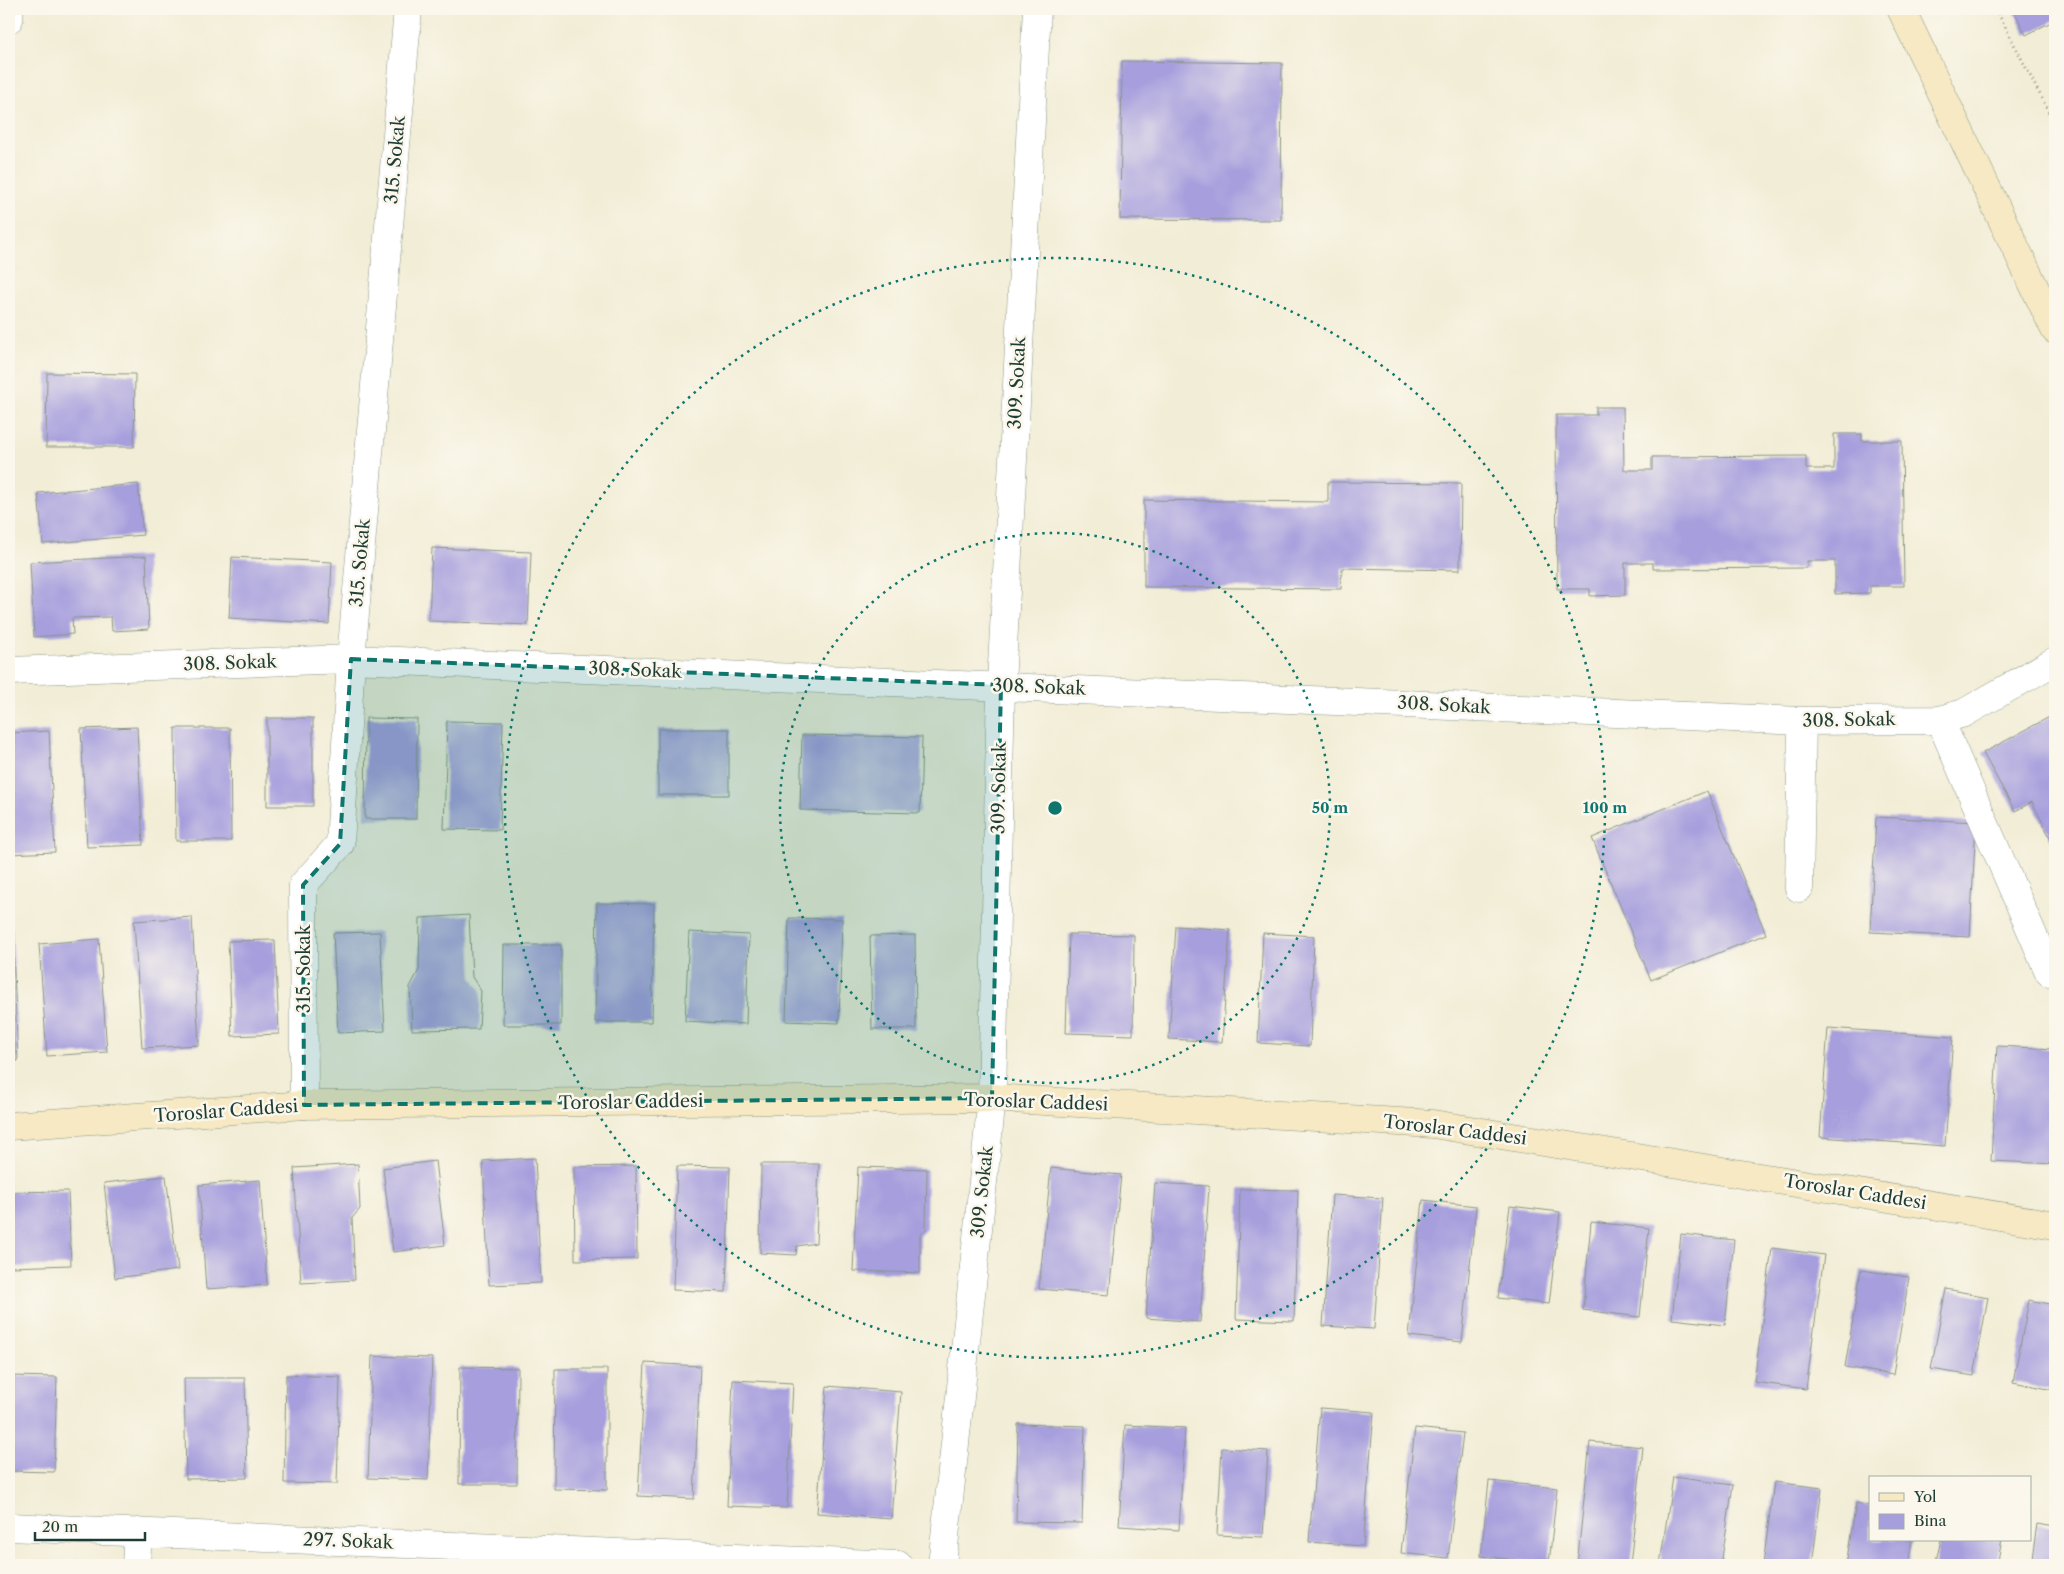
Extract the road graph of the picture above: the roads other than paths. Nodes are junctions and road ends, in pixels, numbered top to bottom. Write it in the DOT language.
graph roads {
  1 [pos="9,9"];
  2 [pos="408,9"];
  3 [pos="1037,9"];
  4 [pos="1901,9"];
  5 [pos="9,19"];
  6 [pos="2055,330"];
  7 [pos="351,659"];
  8 [pos="2055,661"];
  9 [pos="9,671"];
  10 [pos="1001,685"];
  11 [pos="1940,720"];
  12 [pos="1802,721"];
  13 [pos="1799,888"];
  14 [pos="2049,972"];
  15 [pos="992,1098"];
  16 [pos="304,1105"];
  17 [pos="9,1126"];
  18 [pos="2055,1225"];
  19 [pos="9,1527"];
  20 [pos="138,1532"];
  21 [pos="136,1565"];
  22 [pos="898,1565"];
  23 [pos="942,1565"];
  1 -- 5 [label="street"];
  2 -- 7 [label="street, 315. Sokak"];
  3 -- 10 [label="street, 309. Sokak"];
  4 -- 6 [label="main road"];
  7 -- 9 [label="street, 308. Sokak"];
  7 -- 10 [label="street, 308. Sokak"];
  7 -- 16 [label="street, 315. Sokak"];
  8 -- 11 [label="street, 308. Sokak"];
  10 -- 12 [label="street, 308. Sokak"];
  10 -- 15 [label="street, 309. Sokak"];
  11 -- 12 [label="street, 308. Sokak"];
  11 -- 14 [label="street"];
  12 -- 13 [label="street"];
  15 -- 16 [label="main road, Toroslar Caddesi"];
  15 -- 18 [label="main road, Toroslar Caddesi"];
  15 -- 23 [label="street, 309. Sokak"];
  16 -- 17 [label="main road, Toroslar Caddesi"];
  19 -- 20 [label="street, 297. Sokak"];
  20 -- 21 [label="street"];
  20 -- 22 [label="street, 297. Sokak"];
}
